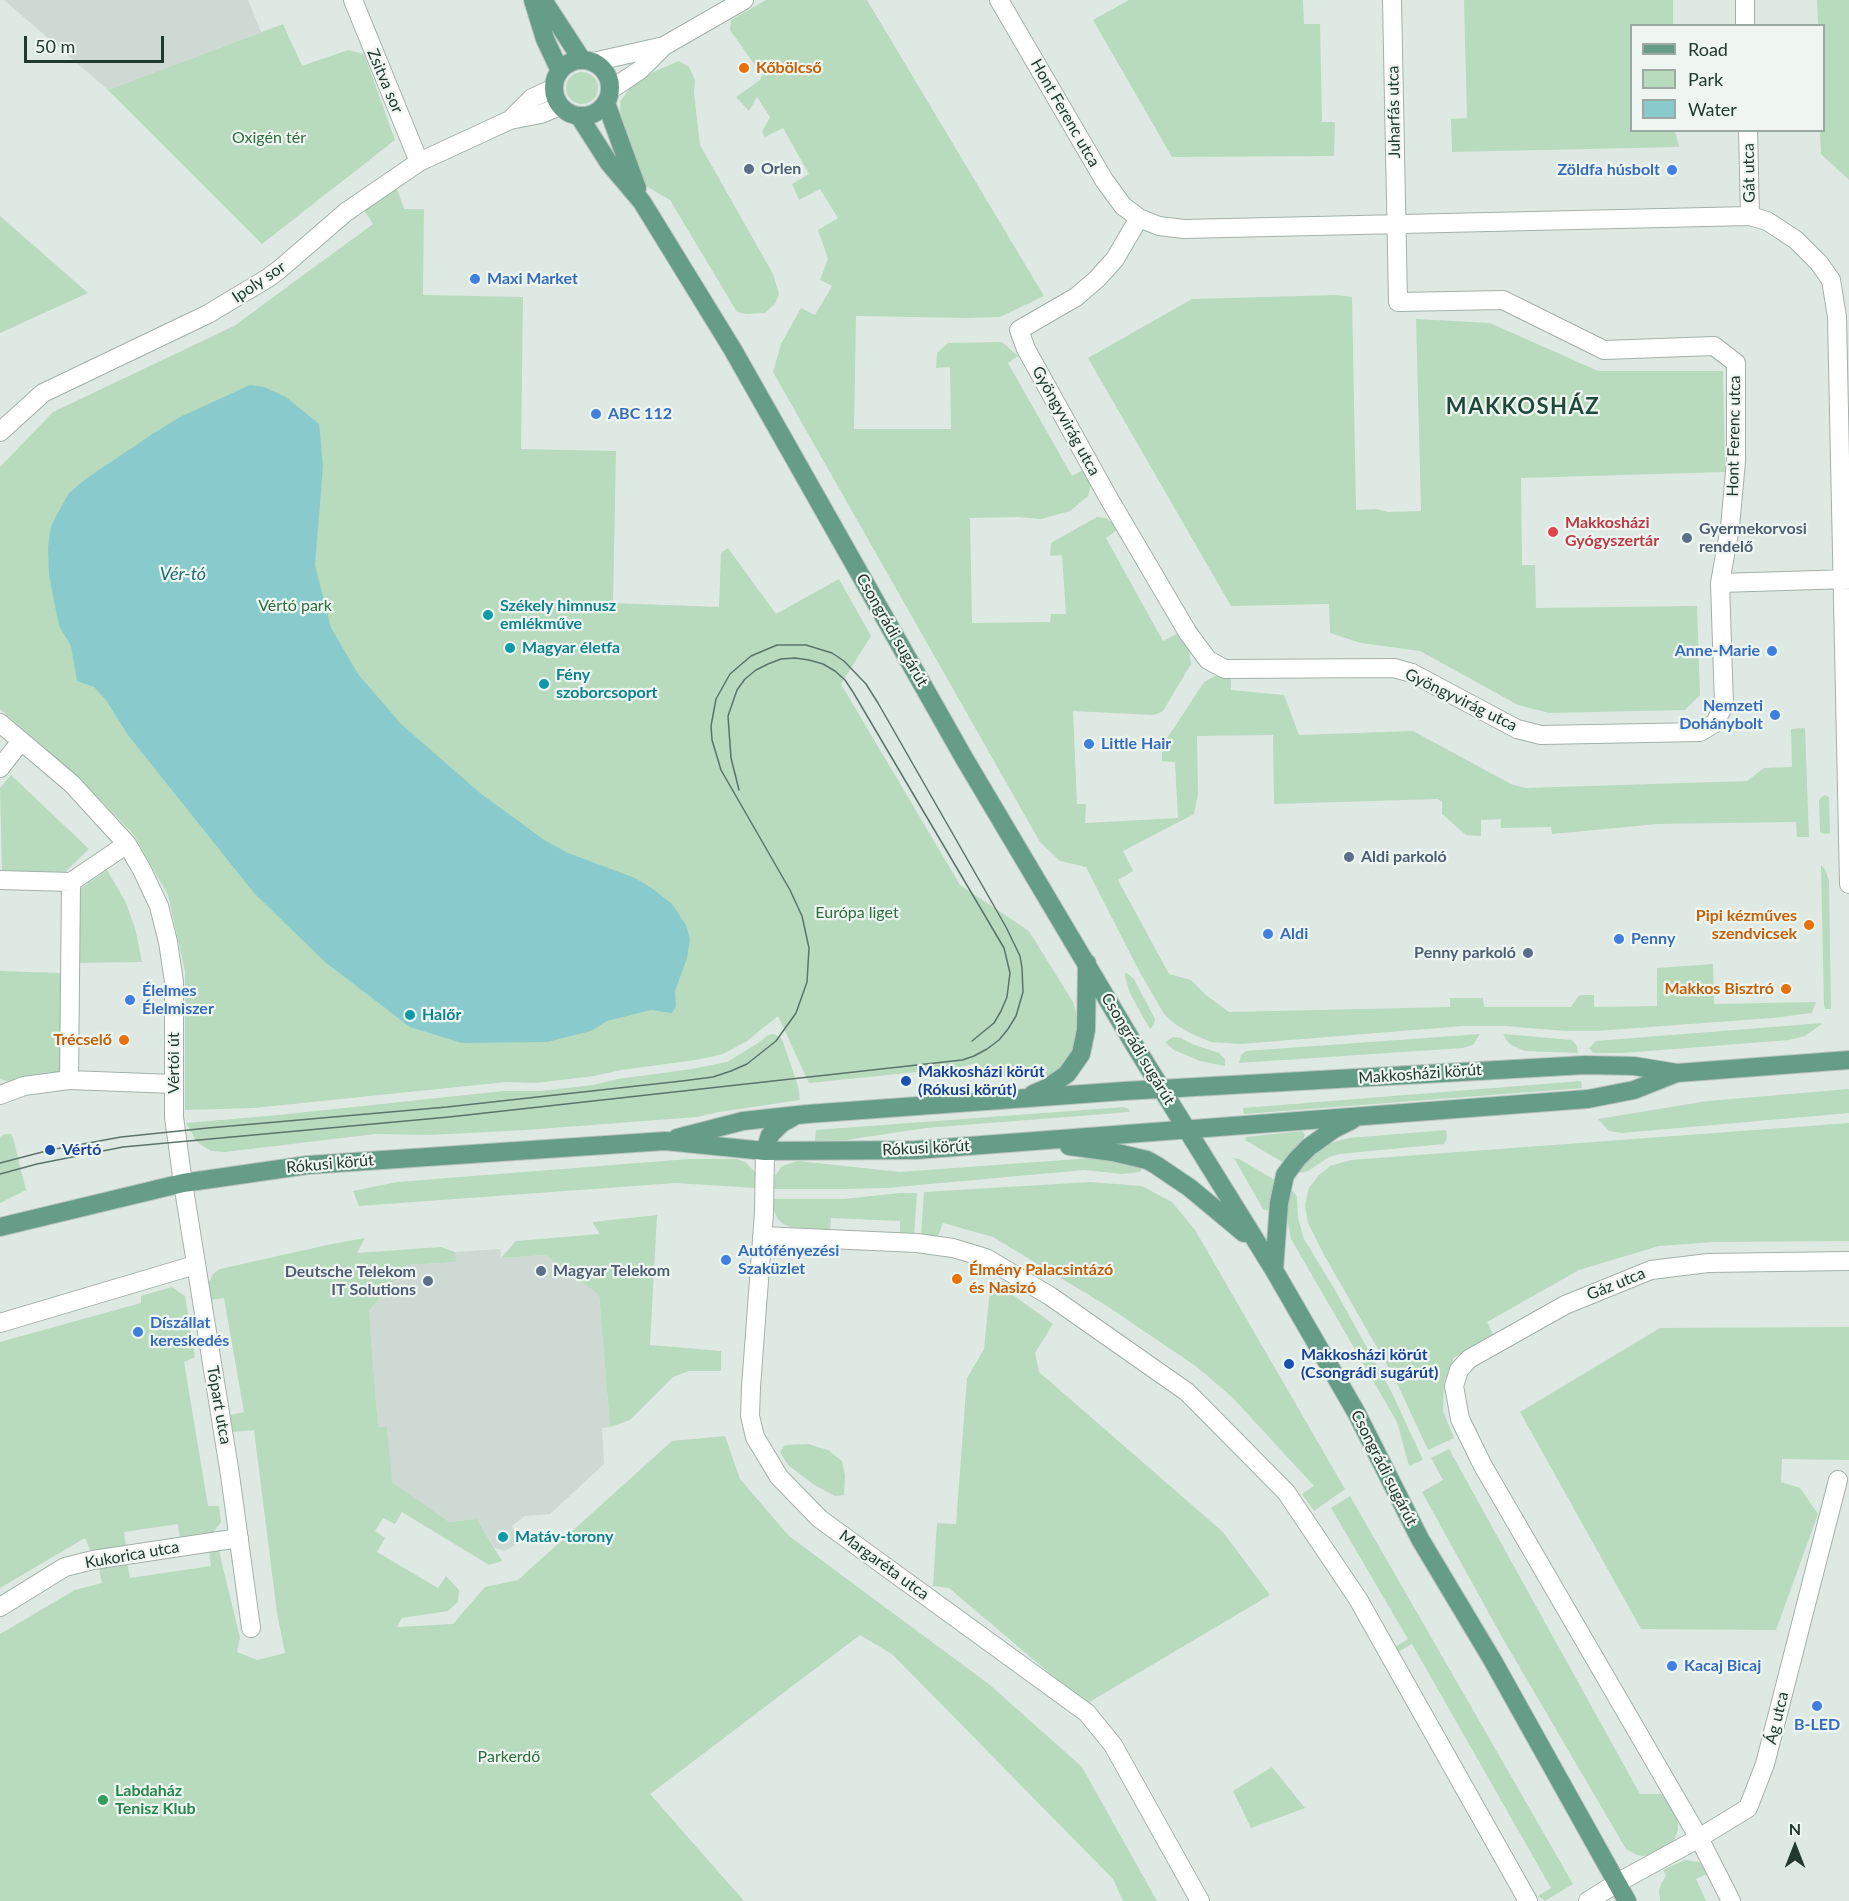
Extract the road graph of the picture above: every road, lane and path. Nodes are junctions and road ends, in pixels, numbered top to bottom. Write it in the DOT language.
graph roads {
  1 [pos="353,0"];
  2 [pos="533,0"];
  3 [pos="543,0"];
  4 [pos="744,0"];
  5 [pos="999,0"];
  6 [pos="1392,0"];
  7 [pos="1745,0"];
  8 [pos="1745,24"];
  9 [pos="664,46"];
  10 [pos="587,61"];
  11 [pos="557,80"];
  12 [pos="608,96"];
  13 [pos="560,106"];
  14 [pos="579,116"];
  15 [pos="510,120"];
  16 [pos="1748,132"];
  17 [pos="419,162"];
  18 [pos="642,202"];
  19 [pos="1750,216"];
  20 [pos="1139,218"];
  21 [pos="1397,223"];
  22 [pos="0,432"];
  23 [pos="1846,579"];
  24 [pos="1720,583"];
  25 [pos="0,723"];
  26 [pos="21,741"];
  27 [pos="0,768"];
  28 [pos="127,844"];
  29 [pos="0,880"];
  30 [pos="71,882"];
  31 [pos="1849,884"];
  32 [pos="1087,963"];
  33 [pos="1849,1060"];
  34 [pos="1677,1073"];
  35 [pos="69,1080"];
  36 [pos="174,1084"];
  37 [pos="1162,1089"];
  38 [pos="0,1095"];
  39 [pos="1017,1099"];
  40 [pos="797,1115"];
  41 [pos="1361,1116"];
  42 [pos="743,1121"];
  43 [pos="1186,1130"];
  44 [pos="665,1141"];
  45 [pos="1034,1141"];
  46 [pos="765,1151"];
  47 [pos="183,1183"];
  48 [pos="0,1227"];
  49 [pos="762,1236"];
  50 [pos="1257,1243"];
  51 [pos="1849,1261"];
  52 [pos="195,1265"];
  53 [pos="1274,1270"];
  54 [pos="0,1323"];
  55 [pos="1838,1479"];
  56 [pos="238,1538"];
  57 [pos="0,1607"];
  58 [pos="250,1628"];
  59 [pos="1700,1838"];
  60 [pos="1617,1883"];
  61 [pos="1200,1901"];
  62 [pos="1528,1901"];
  63 [pos="1588,1901"];
  64 [pos="1627,1901"];
  65 [pos="1731,1901"];
  1 -- 17 [label="street, Zsitva sor"];
  2 -- 11 [label="main road"];
  3 -- 10 [label="main road, Csongrádi sugárút"];
  4 -- 9 [label="street"];
  5 -- 20 [label="street, Hont Ferenc utca"];
  6 -- 21 [label="street, Juharfás utca"];
  7 -- 8 [label="street"];
  9 -- 10 [label="street"];
  9 -- 12 [label="street"];
  10 -- 11 [label="main road"];
  10 -- 12 [label="main road, Csongrádi sugárút"];
  11 -- 13 [label="main road"];
  11 -- 15 [label="street, Ipoly sor"];
  12 -- 14 [label="main road"];
  12 -- 18 [label="main road, Csongrádi sugárút"];
  13 -- 14 [label="main road, Csongrádi sugárút"];
  13 -- 15 [label="street, Ipoly sor"];
  14 -- 18 [label="main road, Csongrádi sugárút"];
  15 -- 17 [label="street, Ipoly sor"];
  16 -- 19 [label="street, Gát utca"];
  17 -- 22 [label="street, Ipoly sor"];
  18 -- 32 [label="main road, Csongrádi sugárút"];
  19 -- 21 [label="street, Hont Ferenc utca"];
  19 -- 23 [label="street"];
  20 -- 21 [label="street, Hont Ferenc utca"];
  20 -- 24 [label="street, Gyöngyvirág utca"];
  21 -- 24 [label="street, Hont Ferenc utca"];
  23 -- 24 [label="street"];
  23 -- 31 [label="street"];
  25 -- 26 [label="street, Vértói út"];
  26 -- 27 [label="street"];
  26 -- 28 [label="street, Vértói út"];
  28 -- 30 [label="street"];
  28 -- 36 [label="street, Vértói út"];
  29 -- 30 [label="street"];
  30 -- 35 [label="street"];
  32 -- 37 [label="main road, Csongrádi sugárút"];
  32 -- 39 [label="main road"];
  33 -- 34 [label="main road, Makkosházi körút"];
  34 -- 37 [label="main road, Makkosházi körút"];
  34 -- 41 [label="main road, Makkosházi körút"];
  35 -- 36 [label="street"];
  35 -- 38 [label="street"];
  36 -- 47 [label="street, Vértói út"];
  37 -- 39 [label="main road, Rókusi körút"];
  37 -- 43 [label="main road, Csongrádi sugárút"];
  39 -- 40 [label="main road, Rókusi körút"];
  40 -- 42 [label="main road, Rókusi körút"];
  40 -- 46 [label="main road"];
  41 -- 43 [label="main road, Makkosházi körút"];
  41 -- 53 [label="main road"];
  42 -- 44 [label="main road, Rókusi körút"];
  42 -- 46 [label="main road"];
  43 -- 45 [label="main road, Rókusi körút"];
  43 -- 50 [label="main road, Csongrádi sugárút"];
  44 -- 46 [label="main road, Rókusi körút"];
  44 -- 47 [label="main road, Rókusi körút"];
  45 -- 46 [label="main road, Rókusi körút"];
  45 -- 50 [label="main road"];
  46 -- 49 [label="street, Margaréta utca"];
  47 -- 48 [label="main road, Rókusi körút"];
  47 -- 52 [label="street, Tópart utca"];
  49 -- 61 [label="street, Margaréta utca"];
  49 -- 62 [label="street"];
  50 -- 53 [label="main road, Csongrádi sugárút"];
  51 -- 59 [label="street, Gáz utca"];
  52 -- 54 [label="street"];
  52 -- 56 [label="street, Tópart utca"];
  53 -- 60 [label="main road, Csongrádi sugárút"];
  55 -- 59 [label="street, Ág utca"];
  56 -- 57 [label="street, Kukorica utca"];
  56 -- 58 [label="street, Tópart utca"];
  59 -- 60 [label="street, Ág utca"];
  59 -- 65 [label="street"];
  60 -- 63 [label="street, Ág utca"];
  60 -- 64 [label="main road, Csongrádi sugárút"];
}
